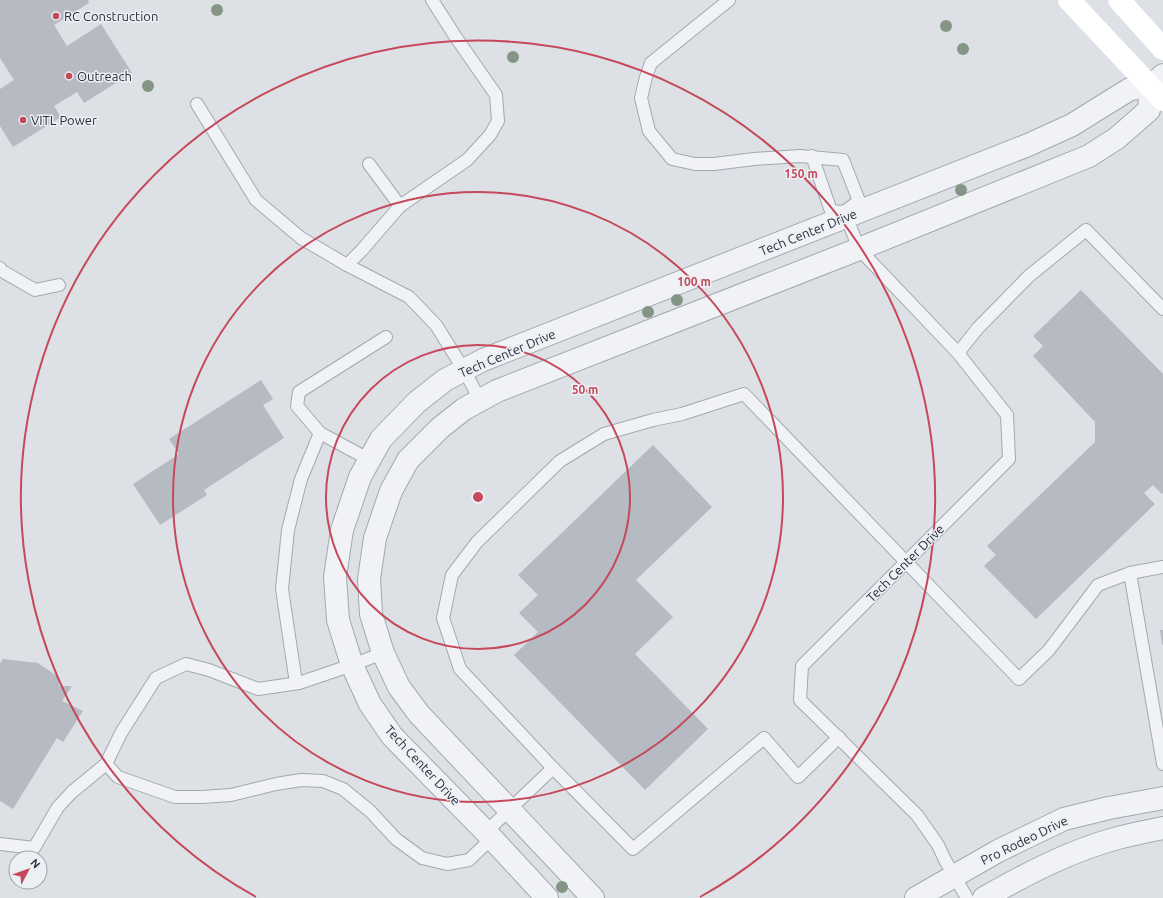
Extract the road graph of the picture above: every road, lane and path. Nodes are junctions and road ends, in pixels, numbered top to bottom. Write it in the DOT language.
graph roads {
  1 [pos="432,0"];
  2 [pos="729,0"];
  3 [pos="1069,0"];
  4 [pos="1119,0"];
  5 [pos="1163,49"];
  6 [pos="1159,87"];
  7 [pos="197,104"];
  8 [pos="812,156"];
  9 [pos="369,164"];
  10 [pos="400,206"];
  11 [pos="845,214"];
  12 [pos="859,249"];
  13 [pos="347,265"];
  14 [pos="0,268"];
  15 [pos="59,285"];
  16 [pos="1163,309"];
  17 [pos="386,337"];
  18 [pos="958,353"];
  19 [pos="464,370"];
  20 [pos="480,400"];
  21 [pos="320,433"];
  22 [pos="370,460"];
  23 [pos="906,562"];
  24 [pos="1163,567"];
  25 [pos="1130,573"];
  26 [pos="383,653"];
  27 [pos="352,665"];
  28 [pos="296,683"];
  29 [pos="1160,730"];
  30 [pos="839,738"];
  31 [pos="106,764"];
  32 [pos="1163,764"];
  33 [pos="553,768"];
  34 [pos="1163,798"];
  35 [pos="509,810"];
  36 [pos="1163,828"];
  37 [pos="488,836"];
  38 [pos="0,844"];
  39 [pos="954,876"];
  40 [pos="547,898"];
  41 [pos="593,898"];
  42 [pos="916,898"];
  43 [pos="967,898"];
  44 [pos="984,898"];
  1 -- 10 [label="lane"];
  2 -- 8 [label="lane"];
  3 -- 6 [label="main road"];
  4 -- 5 [label="main road"];
  6 -- 11 [label="street, Tech Center Drive"];
  6 -- 12 [label="street"];
  7 -- 13 [label="lane"];
  8 -- 11 [label="lane"];
  8 -- 11 [label="lane"];
  9 -- 10 [label="lane"];
  10 -- 13 [label="lane"];
  11 -- 12 [label="lane"];
  11 -- 19 [label="street, Tech Center Drive"];
  12 -- 18 [label="lane, Tech Center Drive"];
  12 -- 20 [label="street"];
  13 -- 19 [label="lane"];
  14 -- 15 [label="lane"];
  16 -- 18 [label="lane"];
  17 -- 21 [label="lane"];
  18 -- 23 [label="lane, Tech Center Drive"];
  19 -- 20 [label="lane"];
  19 -- 22 [label="street, Tech Center Drive"];
  20 -- 26 [label="street"];
  21 -- 22 [label="lane"];
  21 -- 28 [label="lane"];
  22 -- 27 [label="street, Tech Center Drive"];
  23 -- 25 [label="lane"];
  23 -- 30 [label="lane, Tech Center Drive"];
  23 -- 33 [label="lane"];
  24 -- 25 [label="lane"];
  25 -- 29 [label="lane"];
  26 -- 27 [label="lane"];
  26 -- 35 [label="street"];
  27 -- 28 [label="lane"];
  27 -- 37 [label="street, Tech Center Drive"];
  28 -- 31 [label="lane"];
  29 -- 32 [label="lane"];
  30 -- 33 [label="lane"];
  30 -- 39 [label="lane, Tech Center Drive"];
  31 -- 37 [label="lane"];
  31 -- 38 [label="lane"];
  33 -- 35 [label="lane"];
  34 -- 39 [label="street, Pro Rodeo Drive"];
  35 -- 37 [label="lane"];
  35 -- 41 [label="street"];
  36 -- 44 [label="street"];
  37 -- 40 [label="street, Tech Center Drive"];
  39 -- 42 [label="street, Pro Rodeo Drive"];
  39 -- 43 [label="lane, Tech Center Drive"];
}
